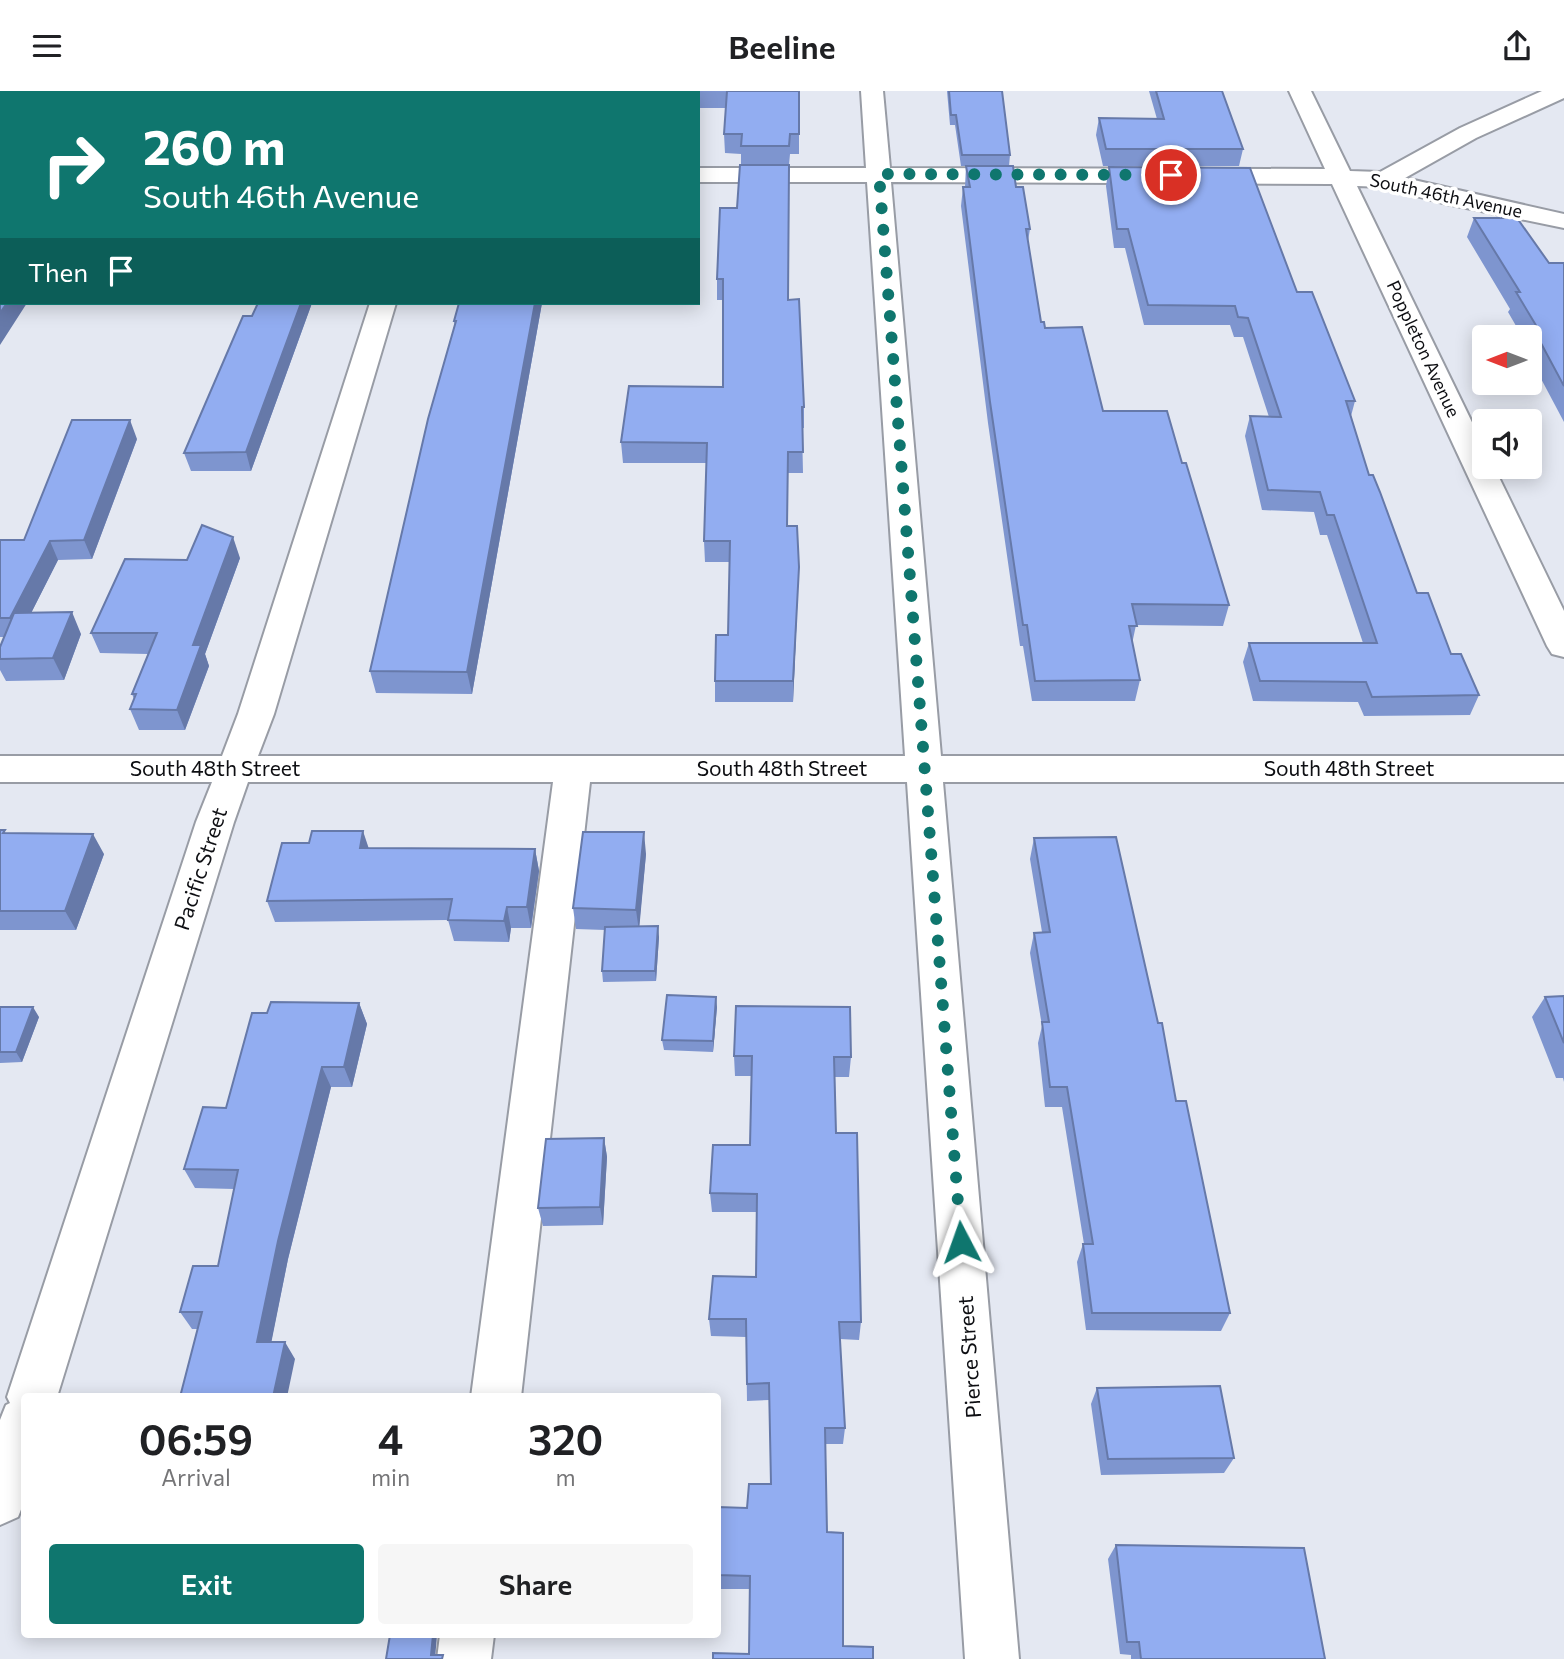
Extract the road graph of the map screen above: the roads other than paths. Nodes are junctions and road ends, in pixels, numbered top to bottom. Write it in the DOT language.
graph roads {
  1 [pos="872,91"];
  2 [pos="1300,91"];
  3 [pos="1560,91"];
  4 [pos="1528,97"];
  5 [pos="879,174"];
  6 [pos="700,175"];
  7 [pos="1342,178"];
  8 [pos="1384,180"];
  9 [pos="1564,221"];
  10 [pos="382,305"];
  11 [pos="1564,646"];
  12 [pos="236,768"];
  13 [pos="573,768"];
  14 [pos="0,769"];
  15 [pos="926,769"];
  16 [pos="1564,769"];
  17 [pos="34,1393"];
  18 [pos="496,1393"];
  19 [pos="21,1432"];
  20 [pos="0,1499"];
  21 [pos="467,1638"];
  22 [pos="464,1659"];
  23 [pos="992,1659"];
  1 -- 5 [label="street, Pierce Street"];
  2 -- 7 [label="street, Poppleton Avenue"];
  3 -- 4 [label="street"];
  4 -- 8 [label="street"];
  5 -- 6 [label="street, South 46th Avenue"];
  5 -- 7 [label="street, South 46th Avenue"];
  5 -- 15 [label="street, Pierce Street"];
  7 -- 8 [label="street, South 46th Avenue"];
  7 -- 11 [label="street, Poppleton Avenue"];
  8 -- 9 [label="street, South 46th Avenue"];
  10 -- 12 [label="street, Pacific Street"];
  12 -- 13 [label="street, South 48th Street"];
  12 -- 14 [label="street, South 48th Street"];
  12 -- 17 [label="street, Pacific Street"];
  13 -- 15 [label="street, South 48th Street"];
  13 -- 18 [label="street"];
  15 -- 16 [label="street, South 48th Street"];
  15 -- 23 [label="street, Pierce Street"];
  19 -- 20 [label="street"];
  21 -- 22 [label="street"];
}
